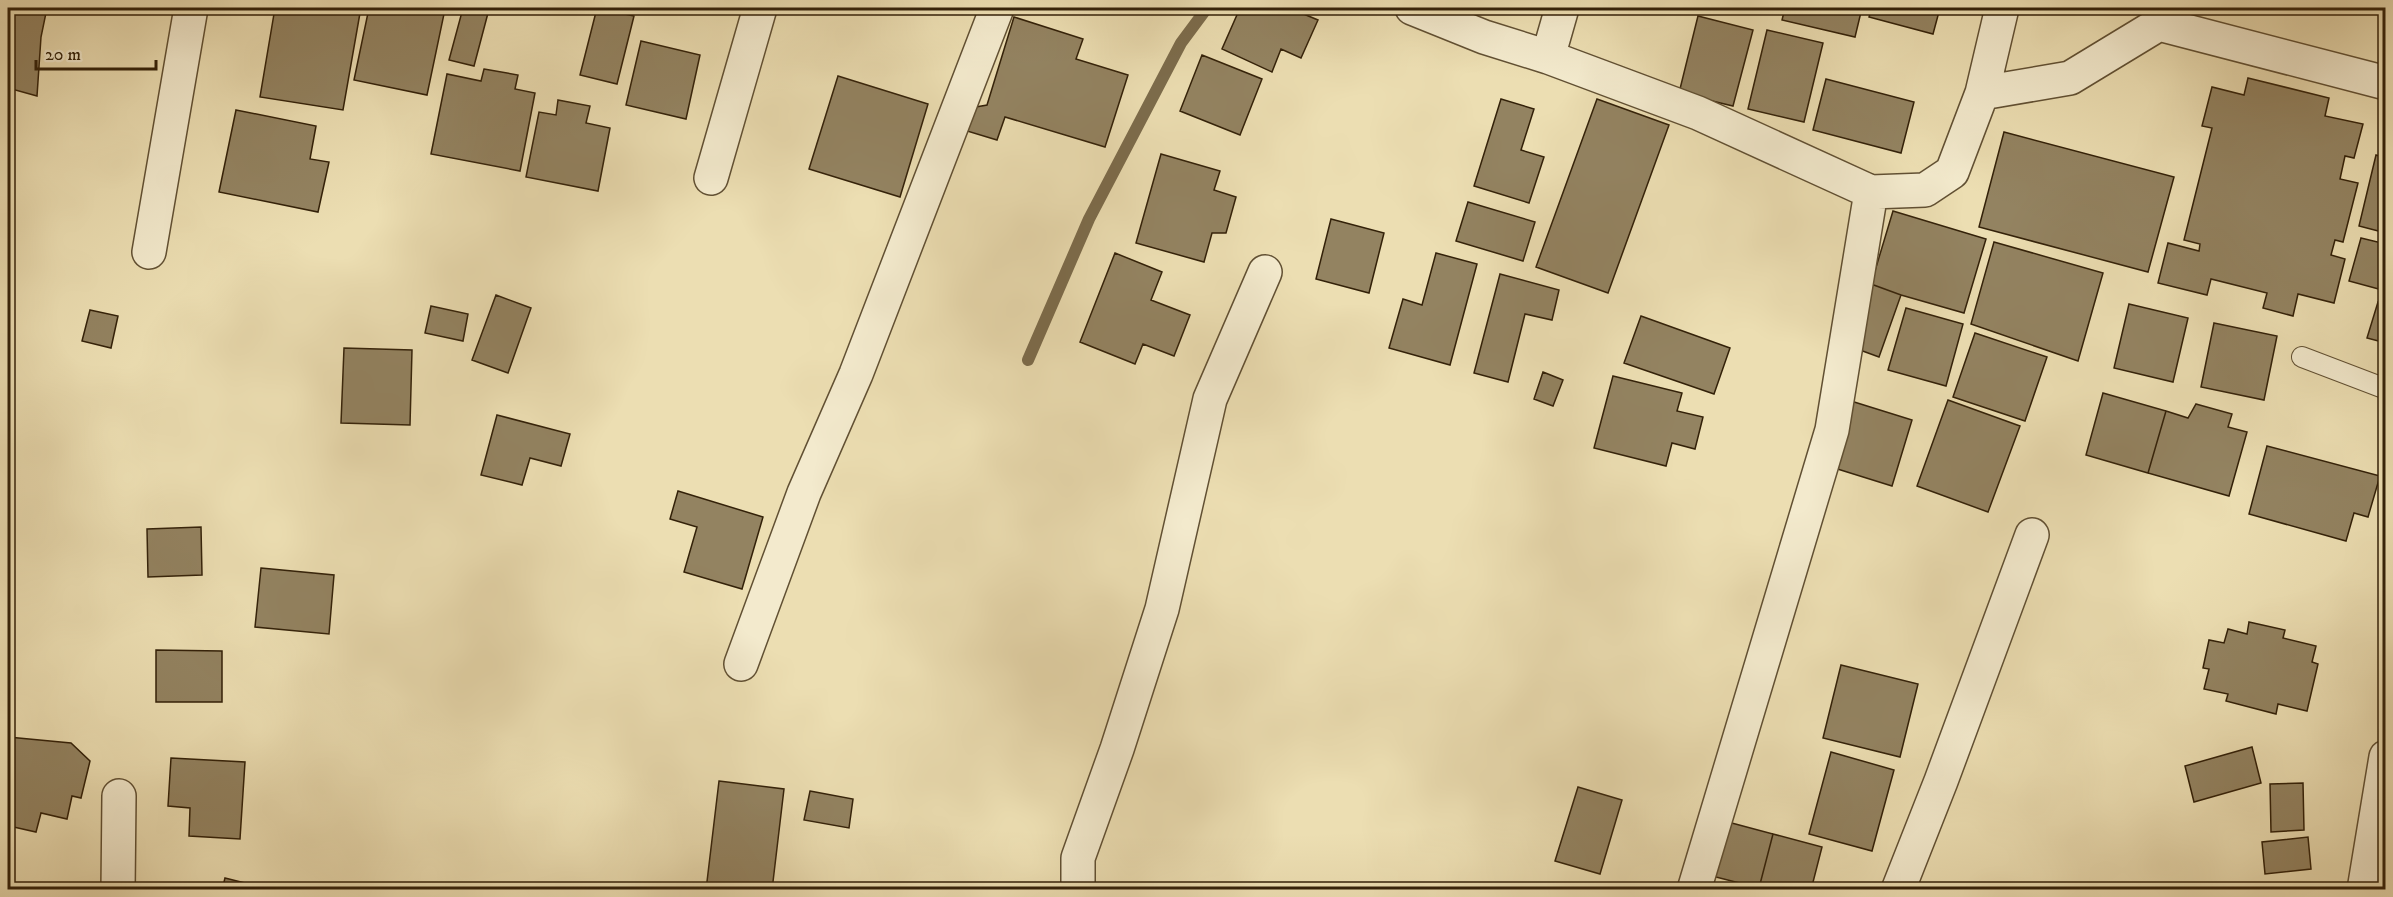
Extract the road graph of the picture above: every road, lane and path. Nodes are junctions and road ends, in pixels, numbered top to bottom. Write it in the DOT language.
graph roads {
  1 [pos="190,8"];
  2 [pos="760,8"];
  3 [pos="997,8"];
  4 [pos="1412,8"];
  5 [pos="1562,8"];
  6 [pos="2002,8"];
  7 [pos="1548,57"];
  8 [pos="2385,83"];
  9 [pos="1982,93"];
  10 [pos="711,178"];
  11 [pos="1871,192"];
  12 [pos="149,252"];
  13 [pos="1264,272"];
  14 [pos="2302,357"];
  15 [pos="2385,389"];
  16 [pos="2032,535"];
  17 [pos="741,664"];
  18 [pos="2385,757"];
  19 [pos="119,796"];
  20 [pos="118,890"];
  21 [pos="1078,890"];
  22 [pos="1694,890"];
  23 [pos="1898,890"];
  24 [pos="2364,890"];
  1 -- 12 [label="street"];
  2 -- 10 [label="street"];
  3 -- 17 [label="street"];
  4 -- 7 [label="street"];
  5 -- 7 [label="street"];
  6 -- 9 [label="street"];
  7 -- 11 [label="street"];
  8 -- 9 [label="street"];
  9 -- 11 [label="street"];
  11 -- 22 [label="street"];
  13 -- 21 [label="street"];
  14 -- 15 [label="lane"];
  16 -- 23 [label="street"];
  18 -- 24 [label="street"];
  19 -- 20 [label="street"];
}
